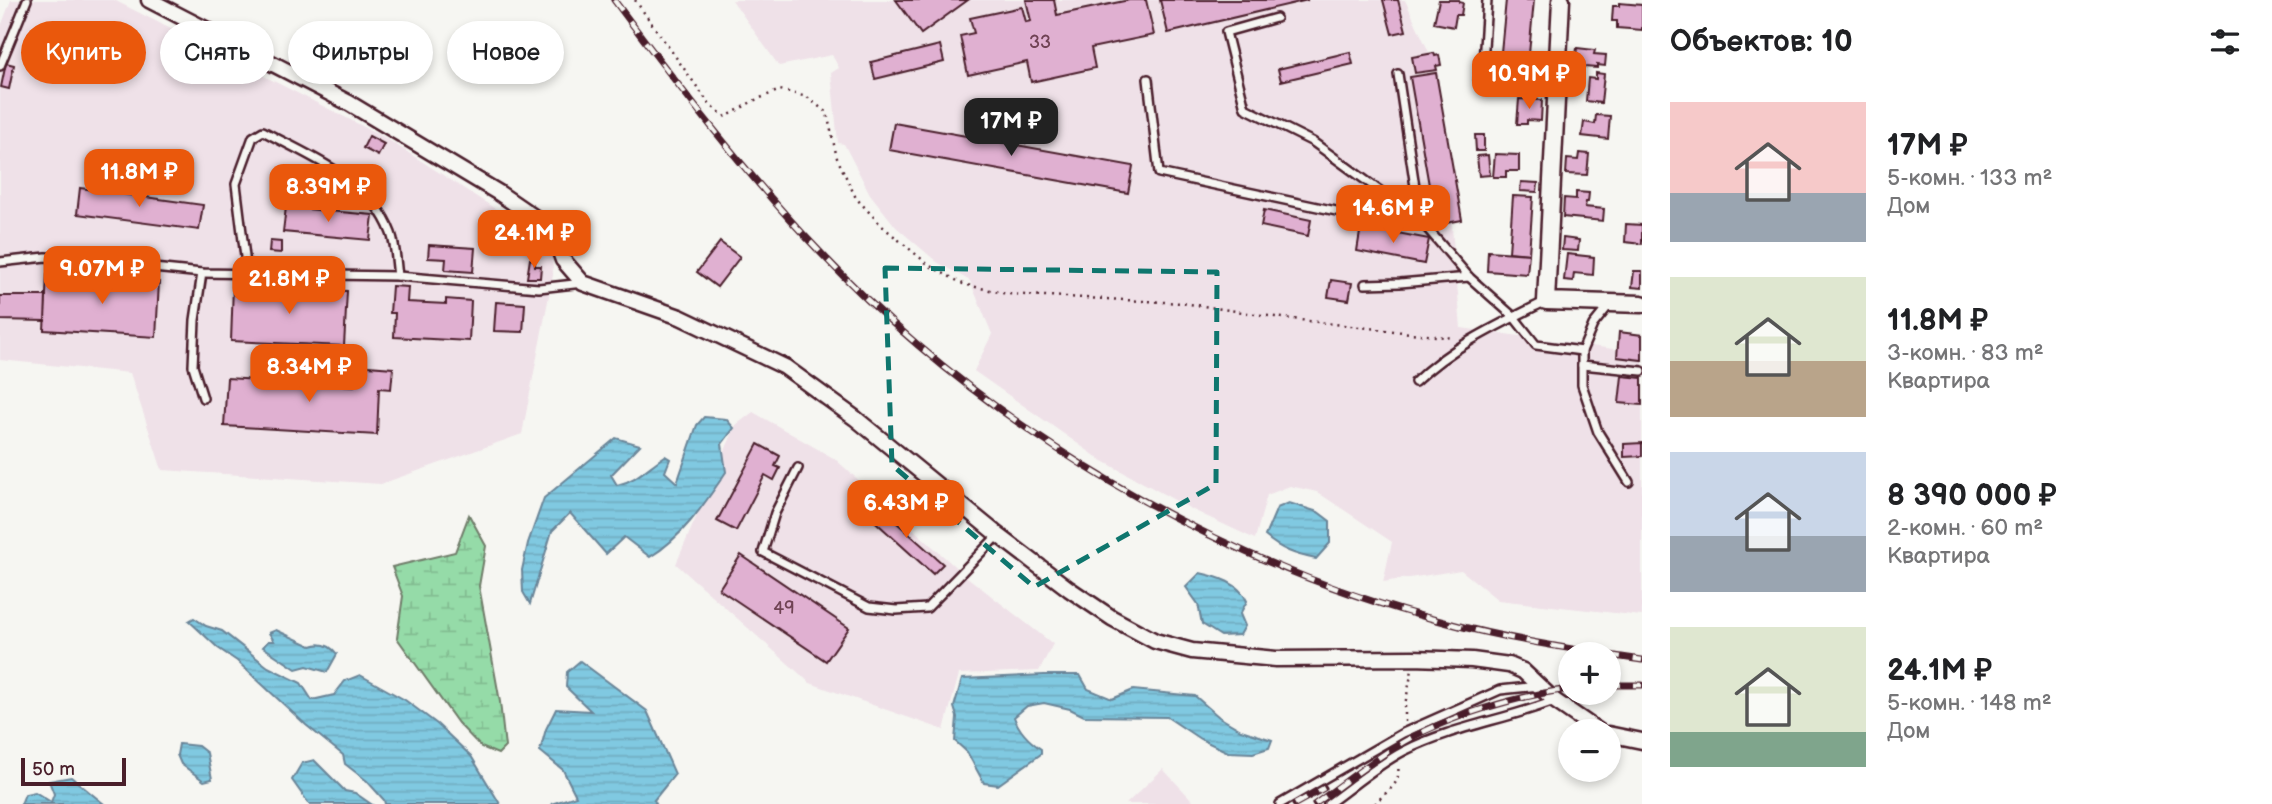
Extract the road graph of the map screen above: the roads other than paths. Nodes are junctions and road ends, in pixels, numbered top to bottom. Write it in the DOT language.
graph roads {
  1 [pos="27,0"];
  2 [pos="149,0"];
  3 [pos="1487,0"];
  4 [pos="1561,0"];
  5 [pos="1276,18"];
  6 [pos="0,66"];
  7 [pos="1398,75"];
  8 [pos="1149,79"];
  9 [pos="1482,79"];
  10 [pos="1556,87"];
  11 [pos="1420,219"];
  12 [pos="0,262"];
  13 [pos="202,273"];
  14 [pos="247,273"];
  15 [pos="398,276"];
  16 [pos="1469,276"];
  17 [pos="583,283"];
  18 [pos="1365,284"];
  19 [pos="1546,301"];
  20 [pos="1610,303"];
  21 [pos="1642,304"];
  22 [pos="1514,317"];
  23 [pos="1582,351"];
  24 [pos="1582,365"];
  25 [pos="1642,371"];
  26 [pos="1415,382"];
  27 [pos="203,398"];
  28 [pos="798,468"];
  29 [pos="1629,482"];
  30 [pos="998,535"];
  31 [pos="1540,686"];
  32 [pos="1555,701"];
  33 [pos="1579,719"];
  34 [pos="1621,737"];
  35 [pos="1642,741"];
  36 [pos="1280,804"];
  37 [pos="1328,804"];
  1 -- 6 [label="lane"];
  2 -- 17 [label="street"];
  3 -- 9 [label="lane"];
  4 -- 10 [label="street"];
  5 -- 11 [label="lane"];
  7 -- 11 [label="lane"];
  8 -- 11 [label="lane"];
  9 -- 10 [label="street"];
  10 -- 19 [label="street"];
  11 -- 16 [label="lane"];
  12 -- 13 [label="lane"];
  13 -- 14 [label="lane"];
  13 -- 27 [label="lane"];
  14 -- 15 [label="lane"];
  14 -- 15 [label="lane"];
  15 -- 17 [label="lane"];
  16 -- 18 [label="lane"];
  16 -- 22 [label="lane"];
  17 -- 30 [label="street"];
  19 -- 20 [label="street"];
  19 -- 22 [label="lane"];
  20 -- 21 [label="street"];
  20 -- 23 [label="lane"];
  22 -- 23 [label="lane"];
  22 -- 26 [label="lane"];
  23 -- 24 [label="lane"];
  24 -- 25 [label="lane"];
  24 -- 29 [label="lane"];
  28 -- 30 [label="lane"];
  30 -- 31 [label="street"];
  31 -- 32 [label="street"];
  31 -- 36 [label="lane"];
  32 -- 33 [label="street"];
  32 -- 37 [label="lane"];
  34 -- 35 [label="street"];
}
